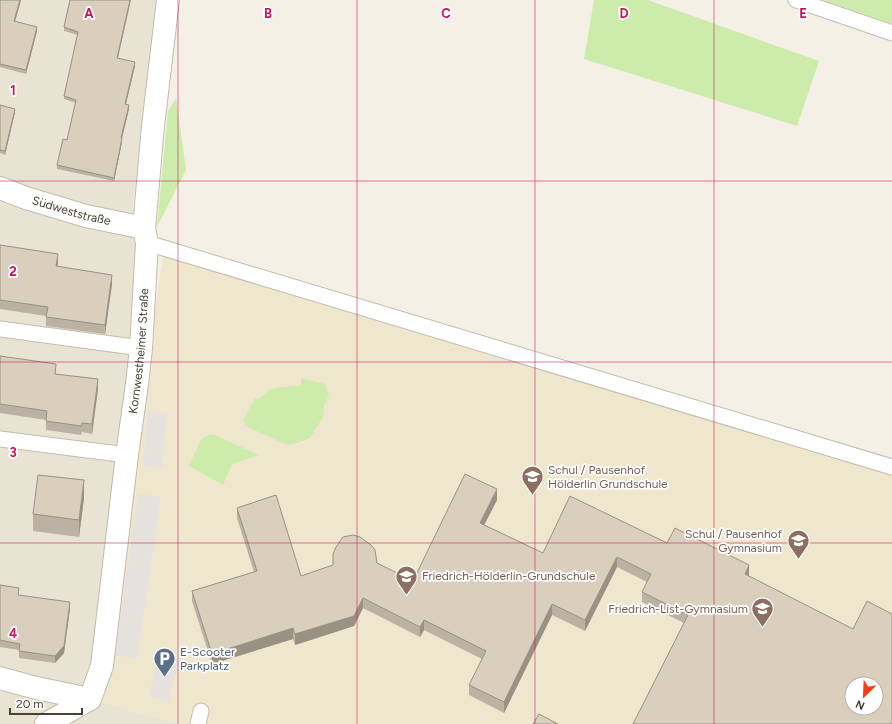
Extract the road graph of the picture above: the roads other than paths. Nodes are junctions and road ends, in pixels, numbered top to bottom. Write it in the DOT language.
graph roads {
  1 [pos="168,0"];
  2 [pos="796,0"];
  3 [pos="892,33"];
  4 [pos="0,188"];
  5 [pos="145,235"];
  6 [pos="0,329"];
  7 [pos="141,348"];
  8 [pos="0,439"];
  9 [pos="127,455"];
  10 [pos="892,467"];
  11 [pos="0,678"];
  12 [pos="90,699"];
  13 [pos="46,724"];
  1 -- 5 [label="street, Kornwestheimer Straße"];
  2 -- 3 [label="lane"];
  4 -- 5 [label="street, Südweststraße"];
  5 -- 7 [label="street, Kornwestheimer Straße"];
  5 -- 10 [label="lane"];
  6 -- 7 [label="lane"];
  7 -- 9 [label="street, Kornwestheimer Straße"];
  8 -- 9 [label="lane"];
  9 -- 12 [label="street, Kornwestheimer Straße"];
  11 -- 12 [label="street"];
  12 -- 13 [label="street"];
}
